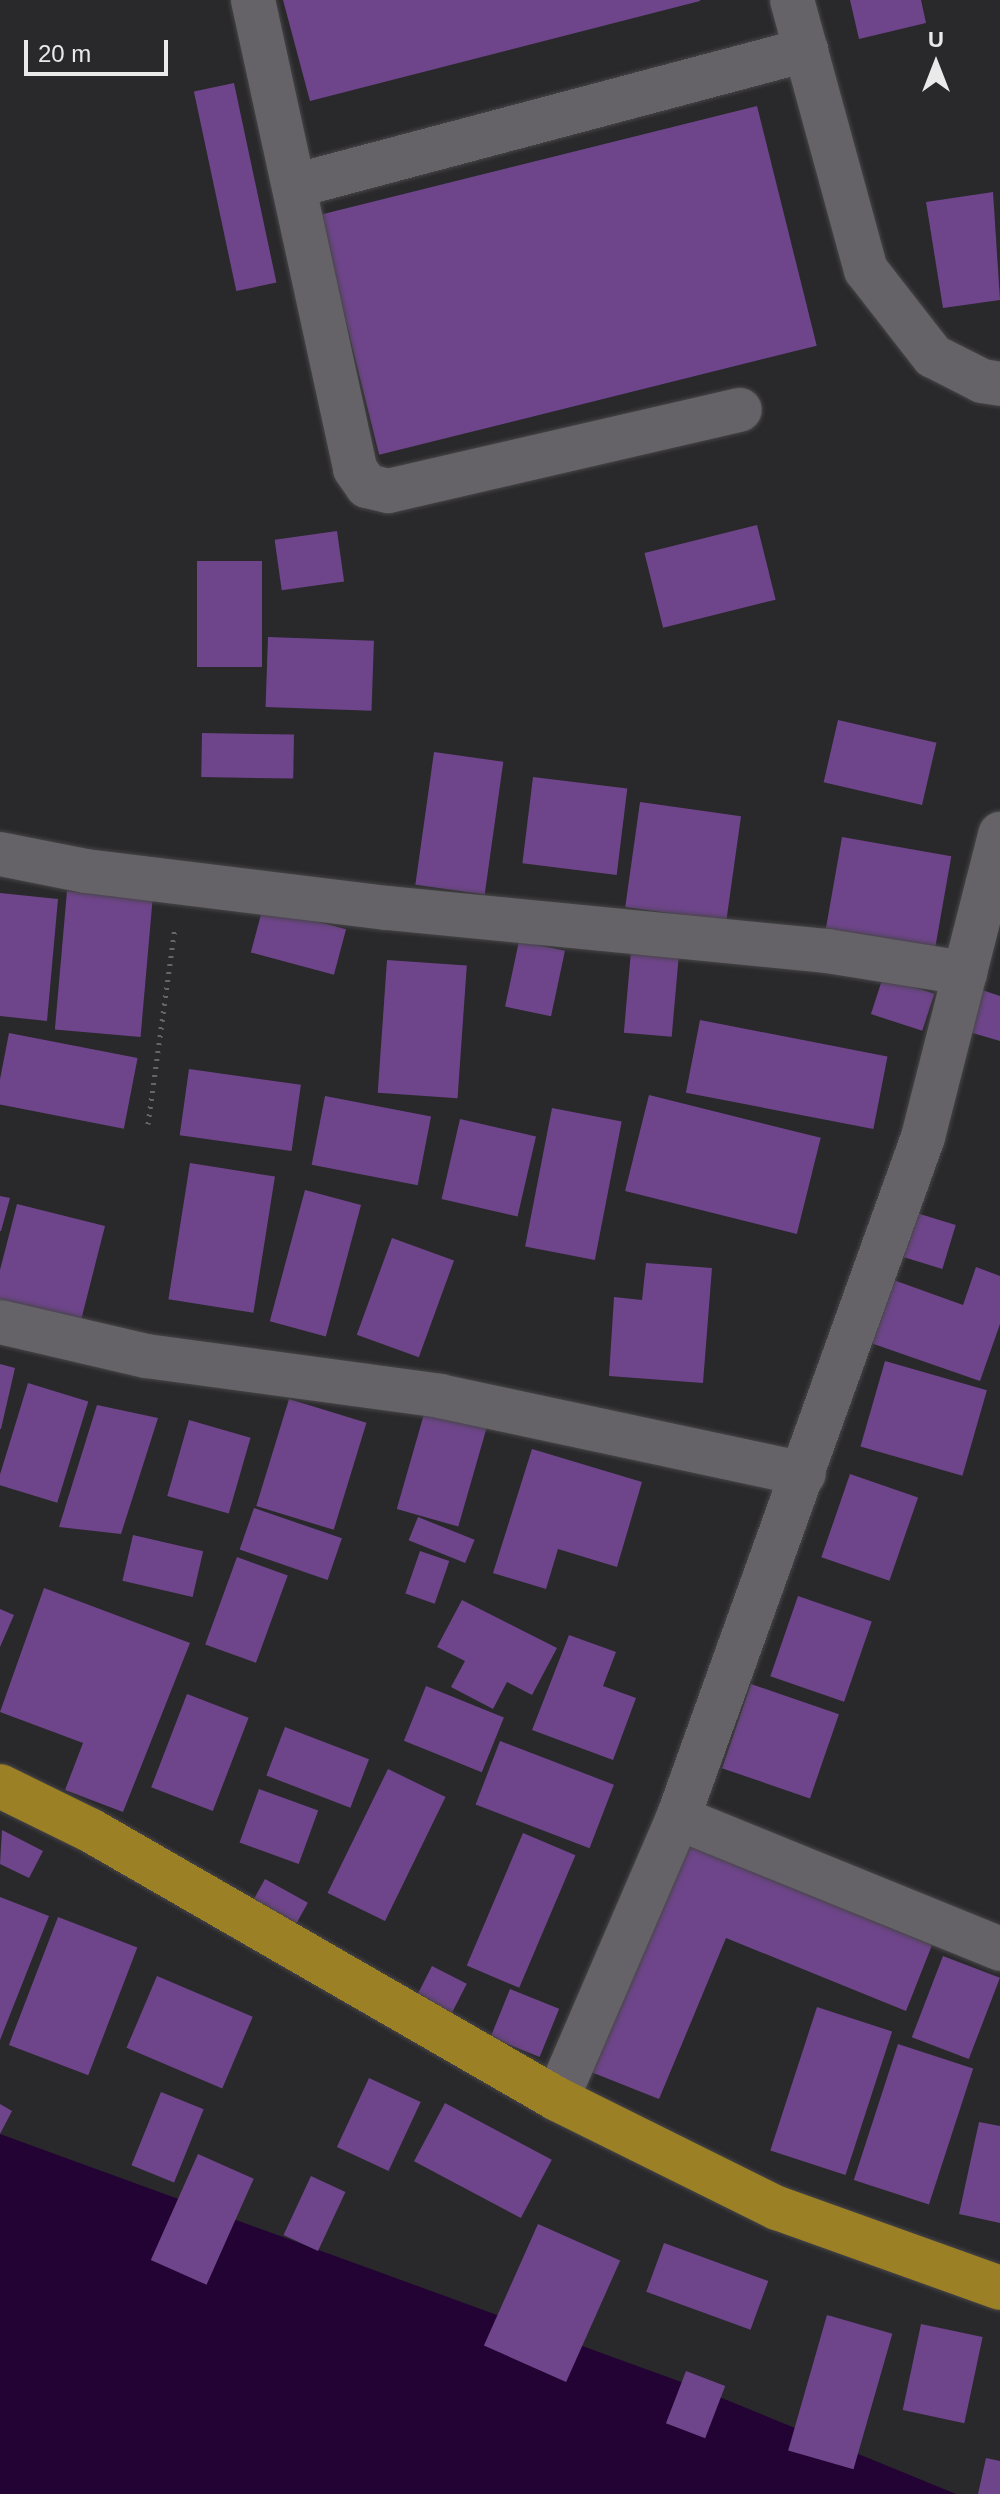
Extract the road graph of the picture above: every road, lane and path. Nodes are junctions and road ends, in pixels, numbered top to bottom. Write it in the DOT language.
graph roads {
  1 [pos="253,0"];
  2 [pos="792,0"];
  3 [pos="806,50"];
  4 [pos="294,186"];
  5 [pos="1000,384"];
  6 [pos="740,410"];
  7 [pos="1000,834"];
  8 [pos="0,854"];
  9 [pos="181,880"];
  10 [pos="965,973"];
  11 [pos="148,1124"];
  12 [pos="0,1322"];
  13 [pos="804,1474"];
  14 [pos="0,1786"];
  15 [pos="678,1818"];
  16 [pos="1000,1949"];
  17 [pos="557,2099"];
  18 [pos="1000,2288"];
  1 -- 4 [label="street"];
  2 -- 3 [label="street"];
  3 -- 4 [label="street"];
  3 -- 5 [label="street"];
  4 -- 6 [label="street"];
  7 -- 10 [label="street"];
  8 -- 9 [label="street"];
  9 -- 10 [label="street"];
  9 -- 11 [label="path"];
  10 -- 13 [label="street"];
  12 -- 13 [label="street"];
  13 -- 15 [label="street"];
  14 -- 17 [label="highway"];
  15 -- 16 [label="street"];
  15 -- 17 [label="street"];
  17 -- 18 [label="highway"];
}
